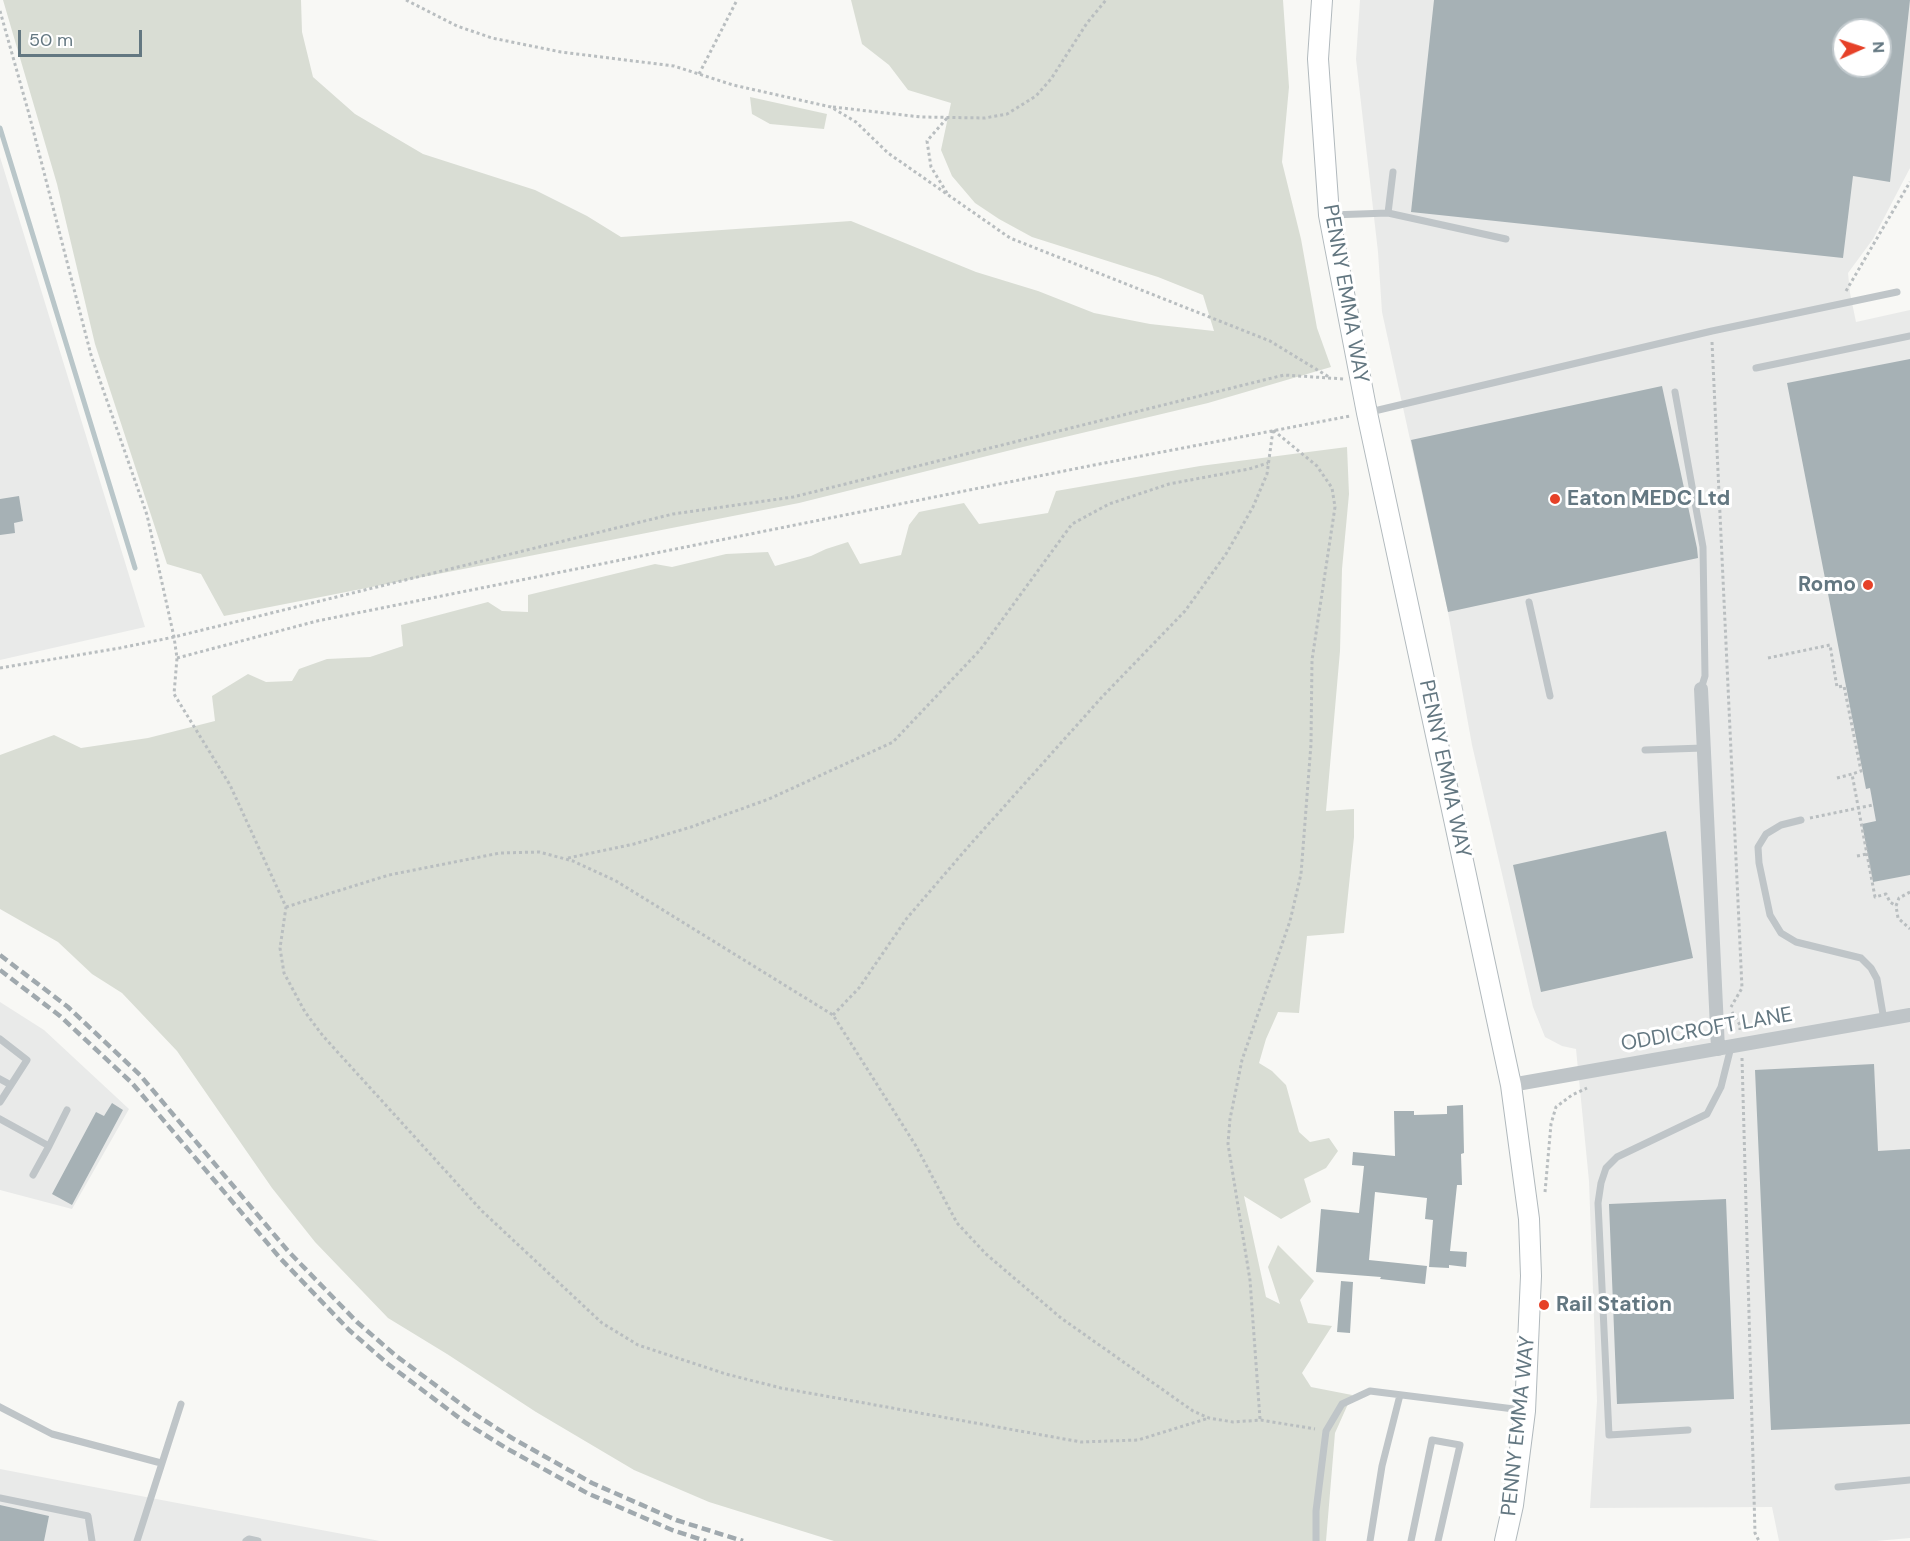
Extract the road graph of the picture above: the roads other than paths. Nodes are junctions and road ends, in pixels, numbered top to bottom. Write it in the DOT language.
graph roads {
  1 [pos="1322,0"];
  2 [pos="1393,172"];
  3 [pos="1388,213"];
  4 [pos="1329,215"];
  5 [pos="1506,239"];
  6 [pos="1897,292"];
  7 [pos="1910,336"];
  8 [pos="1756,368"];
  9 [pos="1675,392"];
  10 [pos="1367,413"];
  11 [pos="1529,602"];
  12 [pos="1701,689"];
  13 [pos="1550,696"];
  14 [pos="1703,748"];
  15 [pos="1645,750"];
  16 [pos="1801,820"];
  17 [pos="1910,1015"];
  18 [pos="1884,1020"];
  19 [pos="0,1039"];
  20 [pos="1730,1047"];
  21 [pos="0,1079"];
  22 [pos="11,1085"];
  23 [pos="1511,1085"];
  24 [pos="0,1102"];
  25 [pos="67,1110"];
  26 [pos="0,1119"];
  27 [pos="49,1146"];
  28 [pos="33,1175"];
  29 [pos="1400,1395"];
  30 [pos="181,1404"];
  31 [pos="0,1407"];
  32 [pos="1525,1411"];
  33 [pos="1688,1430"];
  34 [pos="161,1463"];
  35 [pos="1910,1480"];
  36 [pos="1838,1486"];
  37 [pos="0,1498"];
  38 [pos="92,1541"];
  39 [pos="137,1541"];
  40 [pos="246,1541"];
  41 [pos="258,1541"];
  42 [pos="1316,1541"];
  43 [pos="1371,1541"];
  44 [pos="1411,1541"];
  45 [pos="1438,1541"];
  46 [pos="1505,1541"];
  1 -- 4 [label="main road, PENNY EMMA WAY"];
  2 -- 3 [label="lane"];
  3 -- 4 [label="lane"];
  3 -- 5 [label="lane"];
  4 -- 10 [label="main road, PENNY EMMA WAY"];
  6 -- 10 [label="lane"];
  7 -- 8 [label="lane"];
  9 -- 12 [label="lane"];
  10 -- 23 [label="main road, PENNY EMMA WAY"];
  11 -- 13 [label="lane"];
  12 -- 14 [label="street"];
  14 -- 15 [label="lane"];
  14 -- 20 [label="street"];
  16 -- 18 [label="lane"];
  17 -- 18 [label="street, ODDICROFT LANE"];
  18 -- 20 [label="street, ODDICROFT LANE"];
  19 -- 22 [label="lane"];
  20 -- 23 [label="street, ODDICROFT LANE"];
  20 -- 33 [label="lane"];
  21 -- 22 [label="lane"];
  22 -- 24 [label="lane"];
  23 -- 32 [label="main road, PENNY EMMA WAY"];
  25 -- 27 [label="lane"];
  26 -- 27 [label="lane"];
  27 -- 28 [label="lane"];
  29 -- 32 [label="lane"];
  29 -- 42 [label="lane"];
  29 -- 43 [label="lane"];
  30 -- 34 [label="lane"];
  31 -- 34 [label="lane"];
  32 -- 46 [label="main road, PENNY EMMA WAY"];
  34 -- 39 [label="lane"];
  35 -- 36 [label="lane"];
  37 -- 38 [label="lane"];
  40 -- 41 [label="lane"];
  44 -- 45 [label="lane"];
}
